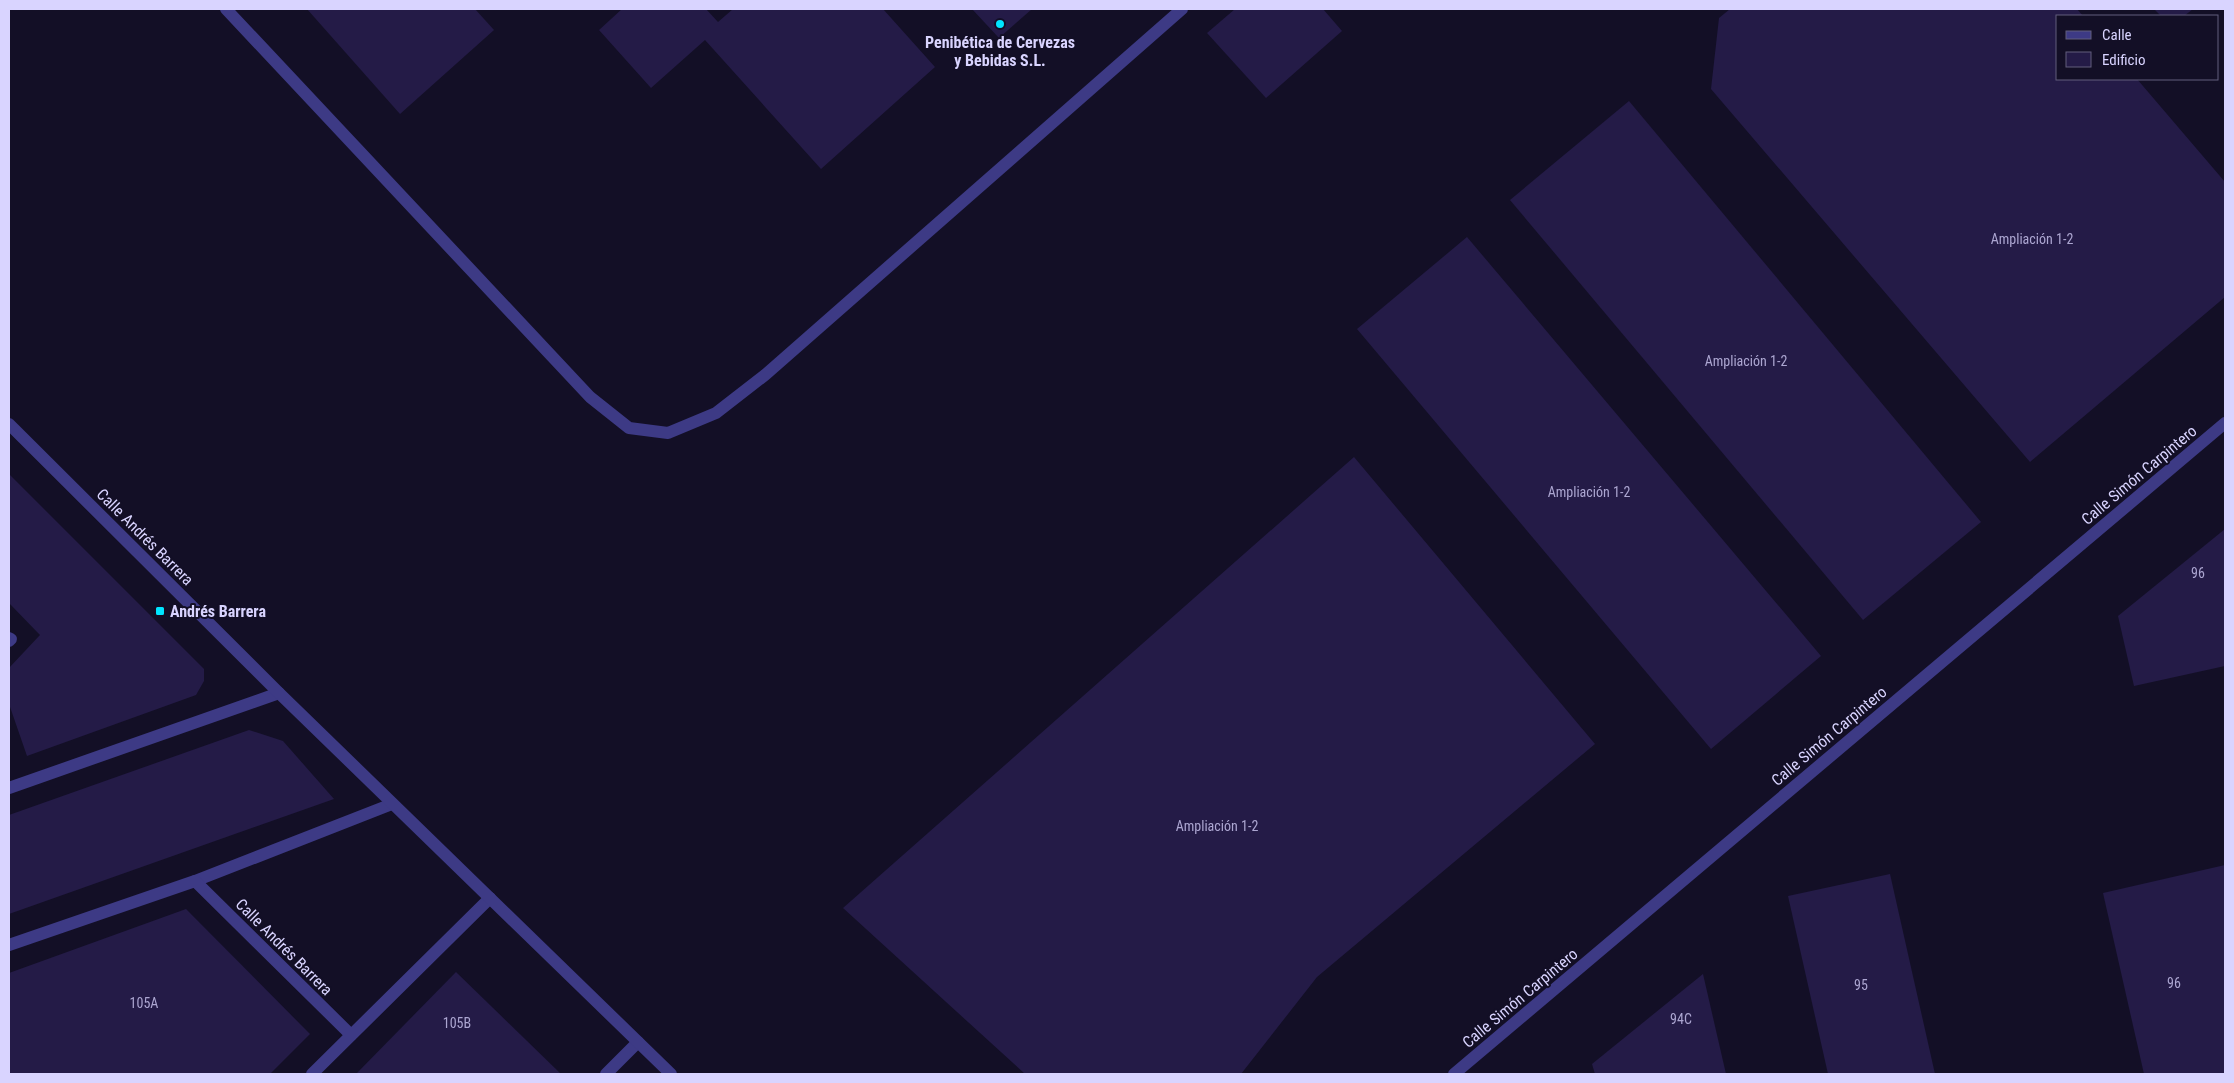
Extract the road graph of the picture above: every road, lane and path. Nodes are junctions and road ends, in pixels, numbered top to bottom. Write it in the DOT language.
graph roads {
  1 [pos="226,9"];
  2 [pos="1182,9"];
  3 [pos="2225,423"];
  4 [pos="9,424"];
  5 [pos="279,694"];
  6 [pos="9,788"];
  7 [pos="392,804"];
  8 [pos="195,881"];
  9 [pos="490,898"];
  10 [pos="9,945"];
  11 [pos="351,1035"];
  12 [pos="638,1042"];
  13 [pos="312,1074"];
  14 [pos="606,1074"];
  15 [pos="671,1074"];
  16 [pos="1454,1074"];
  1 -- 2 [label="street"];
  3 -- 16 [label="street, Calle Simón Carpintero"];
  4 -- 5 [label="street, Calle Andrés Barrera"];
  5 -- 6 [label="street"];
  5 -- 7 [label="street, Calle Andrés Barrera"];
  7 -- 8 [label="street"];
  7 -- 9 [label="street, Calle Andrés Barrera"];
  8 -- 10 [label="street"];
  8 -- 11 [label="street, Calle Andrés Barrera"];
  9 -- 11 [label="street"];
  9 -- 12 [label="street, Calle Andrés Barrera"];
  11 -- 13 [label="street"];
  12 -- 14 [label="street"];
  12 -- 15 [label="street, Calle Andrés Barrera"];
}
